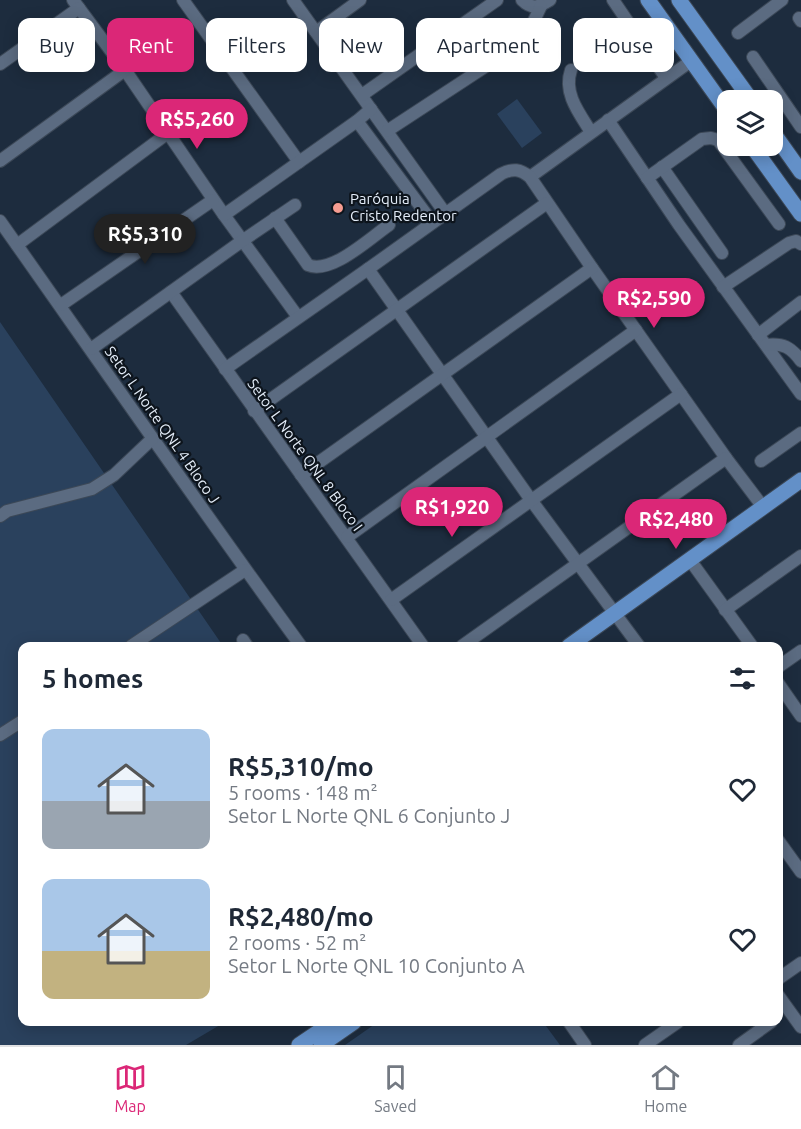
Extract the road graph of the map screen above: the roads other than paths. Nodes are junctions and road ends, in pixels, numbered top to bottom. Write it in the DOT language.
graph roads {
  1 [pos="183,0"];
  2 [pos="293,0"];
  3 [pos="360,0"];
  4 [pos="498,0"];
  5 [pos="522,0"];
  6 [pos="612,0"];
  7 [pos="648,0"];
  8 [pos="679,0"];
  9 [pos="782,0"];
  10 [pos="546,3"];
  11 [pos="76,4"];
  12 [pos="316,32"];
  13 [pos="738,33"];
  14 [pos="107,46"];
  15 [pos="753,57"];
  16 [pos="691,61"];
  17 [pos="0,64"];
  18 [pos="571,70"];
  19 [pos="122,72"];
  20 [pos="126,72"];
  21 [pos="666,78"];
  22 [pos="744,90"];
  23 [pos="362,94"];
  24 [pos="717,97"];
  25 [pos="371,109"];
  26 [pos="608,120"];
  27 [pos="357,121"];
  28 [pos="801,127"];
  29 [pos="387,131"];
  30 [pos="591,132"];
  31 [pos="168,133"];
  32 [pos="783,146"];
  33 [pos="759,156"];
  34 [pos="0,161"];
  35 [pos="299,162"];
  36 [pos="662,167"];
  37 [pos="801,170"];
  38 [pos="527,174"];
  39 [pos="646,178"];
  40 [pos="213,200"];
  41 [pos="547,203"];
  42 [pos="295,205"];
  43 [pos="445,213"];
  44 [pos="801,214"];
  45 [pos="224,215"];
  46 [pos="275,218"];
  47 [pos="0,221"];
  48 [pos="432,222"];
  49 [pos="779,224"];
  50 [pos="389,225"];
  51 [pos="242,241"];
  52 [pos="801,244"];
  53 [pos="17,245"];
  54 [pos="722,253"];
  55 [pos="592,268"];
  56 [pos="368,269"];
  57 [pos="723,287"];
  58 [pos="171,292"];
  59 [pos="801,302"];
  60 [pos="61,305"];
  61 [pos="398,311"];
  62 [pos="298,317"];
  63 [pos="636,330"];
  64 [pos="758,335"];
  65 [pos="784,344"];
  66 [pos="766,345"];
  67 [pos="91,349"];
  68 [pos="801,362"];
  69 [pos="778,363"];
  70 [pos="225,369"];
  71 [pos="443,374"];
  72 [pos="681,394"];
  73 [pos="801,394"];
  74 [pos="255,411"];
  75 [pos="801,433"];
  76 [pos="488,437"];
  77 [pos="152,439"];
  78 [pos="726,458"];
  79 [pos="761,461"];
  80 [pos="301,475"];
  81 [pos="801,480"];
  82 [pos="531,500"];
  83 [pos="764,507"];
  84 [pos="0,516"];
  85 [pos="347,537"];
  86 [pos="801,556"];
  87 [pos="690,560"];
  88 [pos="578,563"];
  89 [pos="245,570"];
  90 [pos="391,600"];
  91 [pos="725,610"];
  92 [pos="615,614"];
  93 [pos="137,642"];
  94 [pos="298,642"];
  95 [pos="420,642"];
  96 [pos="468,642"];
  97 [pos="575,642"];
  98 [pos="636,642"];
  99 [pos="749,642"];
  100 [pos="801,651"];
  101 [pos="783,664"];
  102 [pos="783,694"];
  103 [pos="801,716"];
  104 [pos="18,724"];
  105 [pos="0,735"];
  106 [pos="783,847"];
  107 [pos="801,872"];
  108 [pos="801,963"];
  109 [pos="783,976"];
  110 [pos="783,1012"];
  111 [pos="327,1026"];
  112 [pos="348,1026"];
  113 [pos="572,1026"];
  114 [pos="672,1026"];
  115 [pos="765,1026"];
  116 [pos="801,1027"];
  117 [pos="299,1045"];
  118 [pos="321,1045"];
  119 [pos="585,1045"];
  120 [pos="645,1045"];
  121 [pos="739,1045"];
  1 -- 35 [label="street"];
  2 -- 12 [label="street"];
  3 -- 12 [label="street"];
  4 -- 23 [label="street"];
  5 -- 10 [label="street"];
  6 -- 21 [label="street"];
  7 -- 16 [label="main road"];
  8 -- 22 [label="main road"];
  9 -- 13 [label="street"];
  10 -- 29 [label="street"];
  11 -- 14 [label="street"];
  11 -- 17 [label="street"];
  12 -- 23 [label="street"];
  15 -- 28 [label="street"];
  16 -- 21 [label="street"];
  16 -- 24 [label="main road"];
  18 -- 30 [label="street"];
  19 -- 34 [label="street"];
  20 -- 31 [label="street"];
  21 -- 26 [label="street"];
  23 -- 25 [label="street"];
  25 -- 27 [label="street"];
  25 -- 29 [label="street"];
  26 -- 30 [label="street"];
  26 -- 39 [label="street"];
  27 -- 35 [label="street"];
  27 -- 48 [label="street"];
  29 -- 43 [label="street"];
  30 -- 38 [label="street"];
  31 -- 40 [label="street"];
  31 -- 53 [label="street"];
  32 -- 37 [label="main road"];
  33 -- 44 [label="main road"];
  35 -- 45 [label="street"];
  36 -- 39 [label="street"];
  36 -- 49 [label="street"];
  36 -- 54 [label="street"];
  38 -- 41 [label="street"];
  38 -- 43 [label="street"];
  39 -- 57 [label="street"];
  40 -- 45 [label="street"];
  40 -- 60 [label="street"];
  41 -- 55 [label="street"];
  41 -- 61 [label="street"];
  42 -- 46 [label="street"];
  43 -- 48 [label="street"];
  45 -- 51 [label="street"];
  46 -- 50 [label="street"];
  46 -- 51 [label="street"];
  47 -- 53 [label="street, Setor L Norte QNL 4 Bloco J"];
  48 -- 56 [label="street"];
  51 -- 58 [label="street"];
  51 -- 62 [label="street"];
  52 -- 57 [label="street"];
  53 -- 60 [label="street, Setor L Norte QNL 4 Bloco J"];
  55 -- 63 [label="street"];
  55 -- 71 [label="street"];
  56 -- 61 [label="street"];
  56 -- 62 [label="street"];
  57 -- 64 [label="street"];
  58 -- 67 [label="street"];
  58 -- 70 [label="street, Setor L Norte QNL 8 Bloco I"];
  59 -- 64 [label="street"];
  60 -- 67 [label="street, Setor L Norte QNL 4 Bloco J"];
  61 -- 71 [label="street"];
  61 -- 74 [label="street"];
  62 -- 70 [label="street"];
  63 -- 72 [label="street"];
  63 -- 76 [label="street"];
  64 -- 66 [label="street"];
  65 -- 66 [label="street"];
  65 -- 68 [label="street"];
  65 -- 69 [label="street"];
  66 -- 69 [label="street"];
  67 -- 77 [label="street, Setor L Norte QNL 4 Bloco J"];
  69 -- 73 [label="street"];
  70 -- 74 [label="street, Setor L Norte QNL 8 Bloco I"];
  71 -- 76 [label="street"];
  71 -- 80 [label="street"];
  72 -- 78 [label="street"];
  72 -- 82 [label="street"];
  74 -- 80 [label="street, Setor L Norte QNL 8 Bloco I"];
  75 -- 79 [label="street"];
  76 -- 82 [label="street"];
  76 -- 85 [label="street"];
  77 -- 84 [label="street"];
  77 -- 89 [label="street, Setor L Norte QNL 4 Bloco J"];
  78 -- 83 [label="street"];
  78 -- 88 [label="street"];
  80 -- 85 [label="street, Setor L Norte QNL 8 Bloco I"];
  81 -- 83 [label="main road"];
  82 -- 88 [label="street"];
  82 -- 90 [label="street"];
  83 -- 87 [label="main road"];
  85 -- 90 [label="street, Setor L Norte QNL 8 Bloco I"];
  86 -- 91 [label="street"];
  87 -- 91 [label="street"];
  87 -- 92 [label="main road"];
  88 -- 92 [label="street"];
  88 -- 96 [label="street"];
  89 -- 93 [label="street"];
  89 -- 94 [label="street, Setor L Norte QNL 4 Bloco J"];
  90 -- 95 [label="street, Setor L Norte QNL 8 Bloco I"];
  91 -- 99 [label="street"];
  92 -- 97 [label="main road"];
  92 -- 98 [label="street"];
  100 -- 101 [label="street"];
  102 -- 103 [label="street"];
  104 -- 105 [label="street"];
  106 -- 107 [label="street"];
  108 -- 109 [label="street"];
  110 -- 116 [label="street"];
  111 -- 117 [label="main road"];
  112 -- 118 [label="main road"];
  113 -- 119 [label="street"];
  114 -- 120 [label="street"];
  115 -- 121 [label="street"];
}
